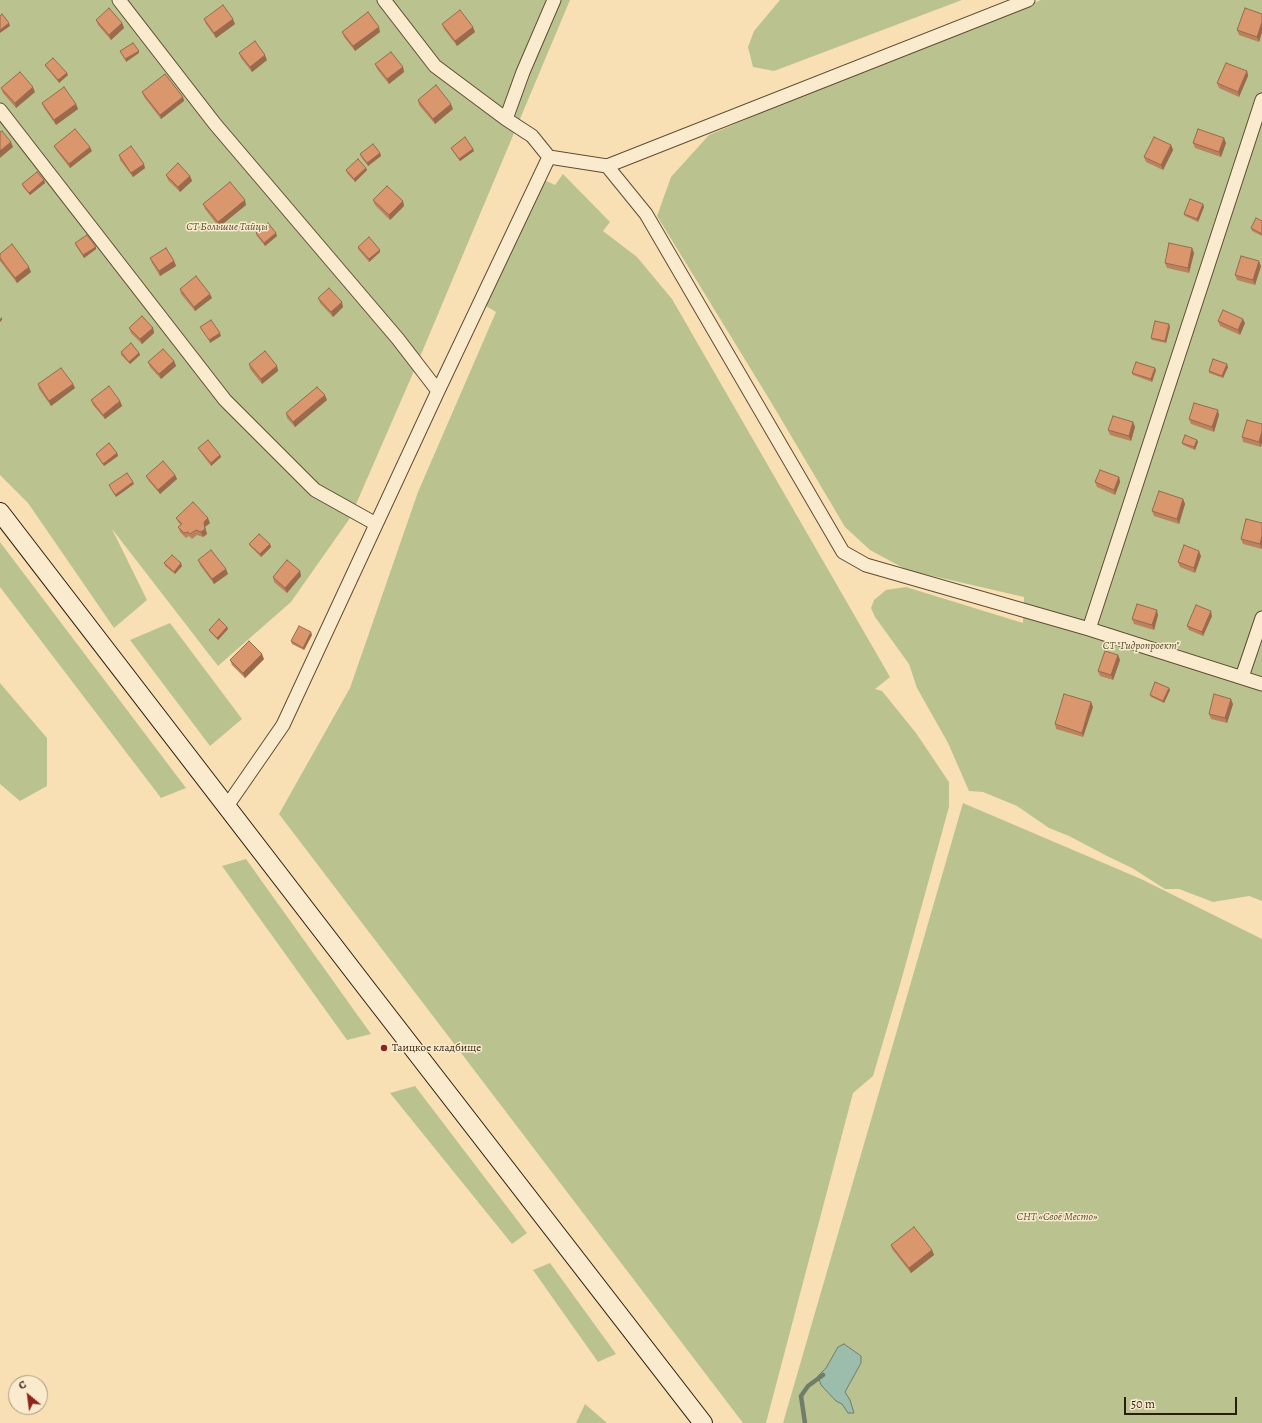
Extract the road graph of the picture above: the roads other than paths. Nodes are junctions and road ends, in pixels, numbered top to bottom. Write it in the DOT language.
graph roads {
  1 [pos="119,0"];
  2 [pos="384,0"];
  3 [pos="554,0"];
  4 [pos="1028,0"];
  5 [pos="1262,100"];
  6 [pos="0,110"];
  7 [pos="506,119"];
  8 [pos="550,157"];
  9 [pos="607,166"];
  10 [pos="438,391"];
  11 [pos="0,512"];
  12 [pos="376,524"];
  13 [pos="1262,618"];
  14 [pos="1089,629"];
  15 [pos="1242,677"];
  16 [pos="1262,684"];
  17 [pos="227,806"];
  18 [pos="703,1423"];
  1 -- 10 [label="street"];
  2 -- 7 [label="street"];
  3 -- 7 [label="street"];
  4 -- 9 [label="street"];
  5 -- 14 [label="street"];
  6 -- 12 [label="street"];
  7 -- 8 [label="street"];
  8 -- 9 [label="street"];
  8 -- 10 [label="street"];
  9 -- 14 [label="street"];
  10 -- 12 [label="street"];
  11 -- 17 [label="main road"];
  12 -- 17 [label="street"];
  13 -- 15 [label="street"];
  14 -- 15 [label="street"];
  15 -- 16 [label="street"];
  17 -- 18 [label="main road"];
}
